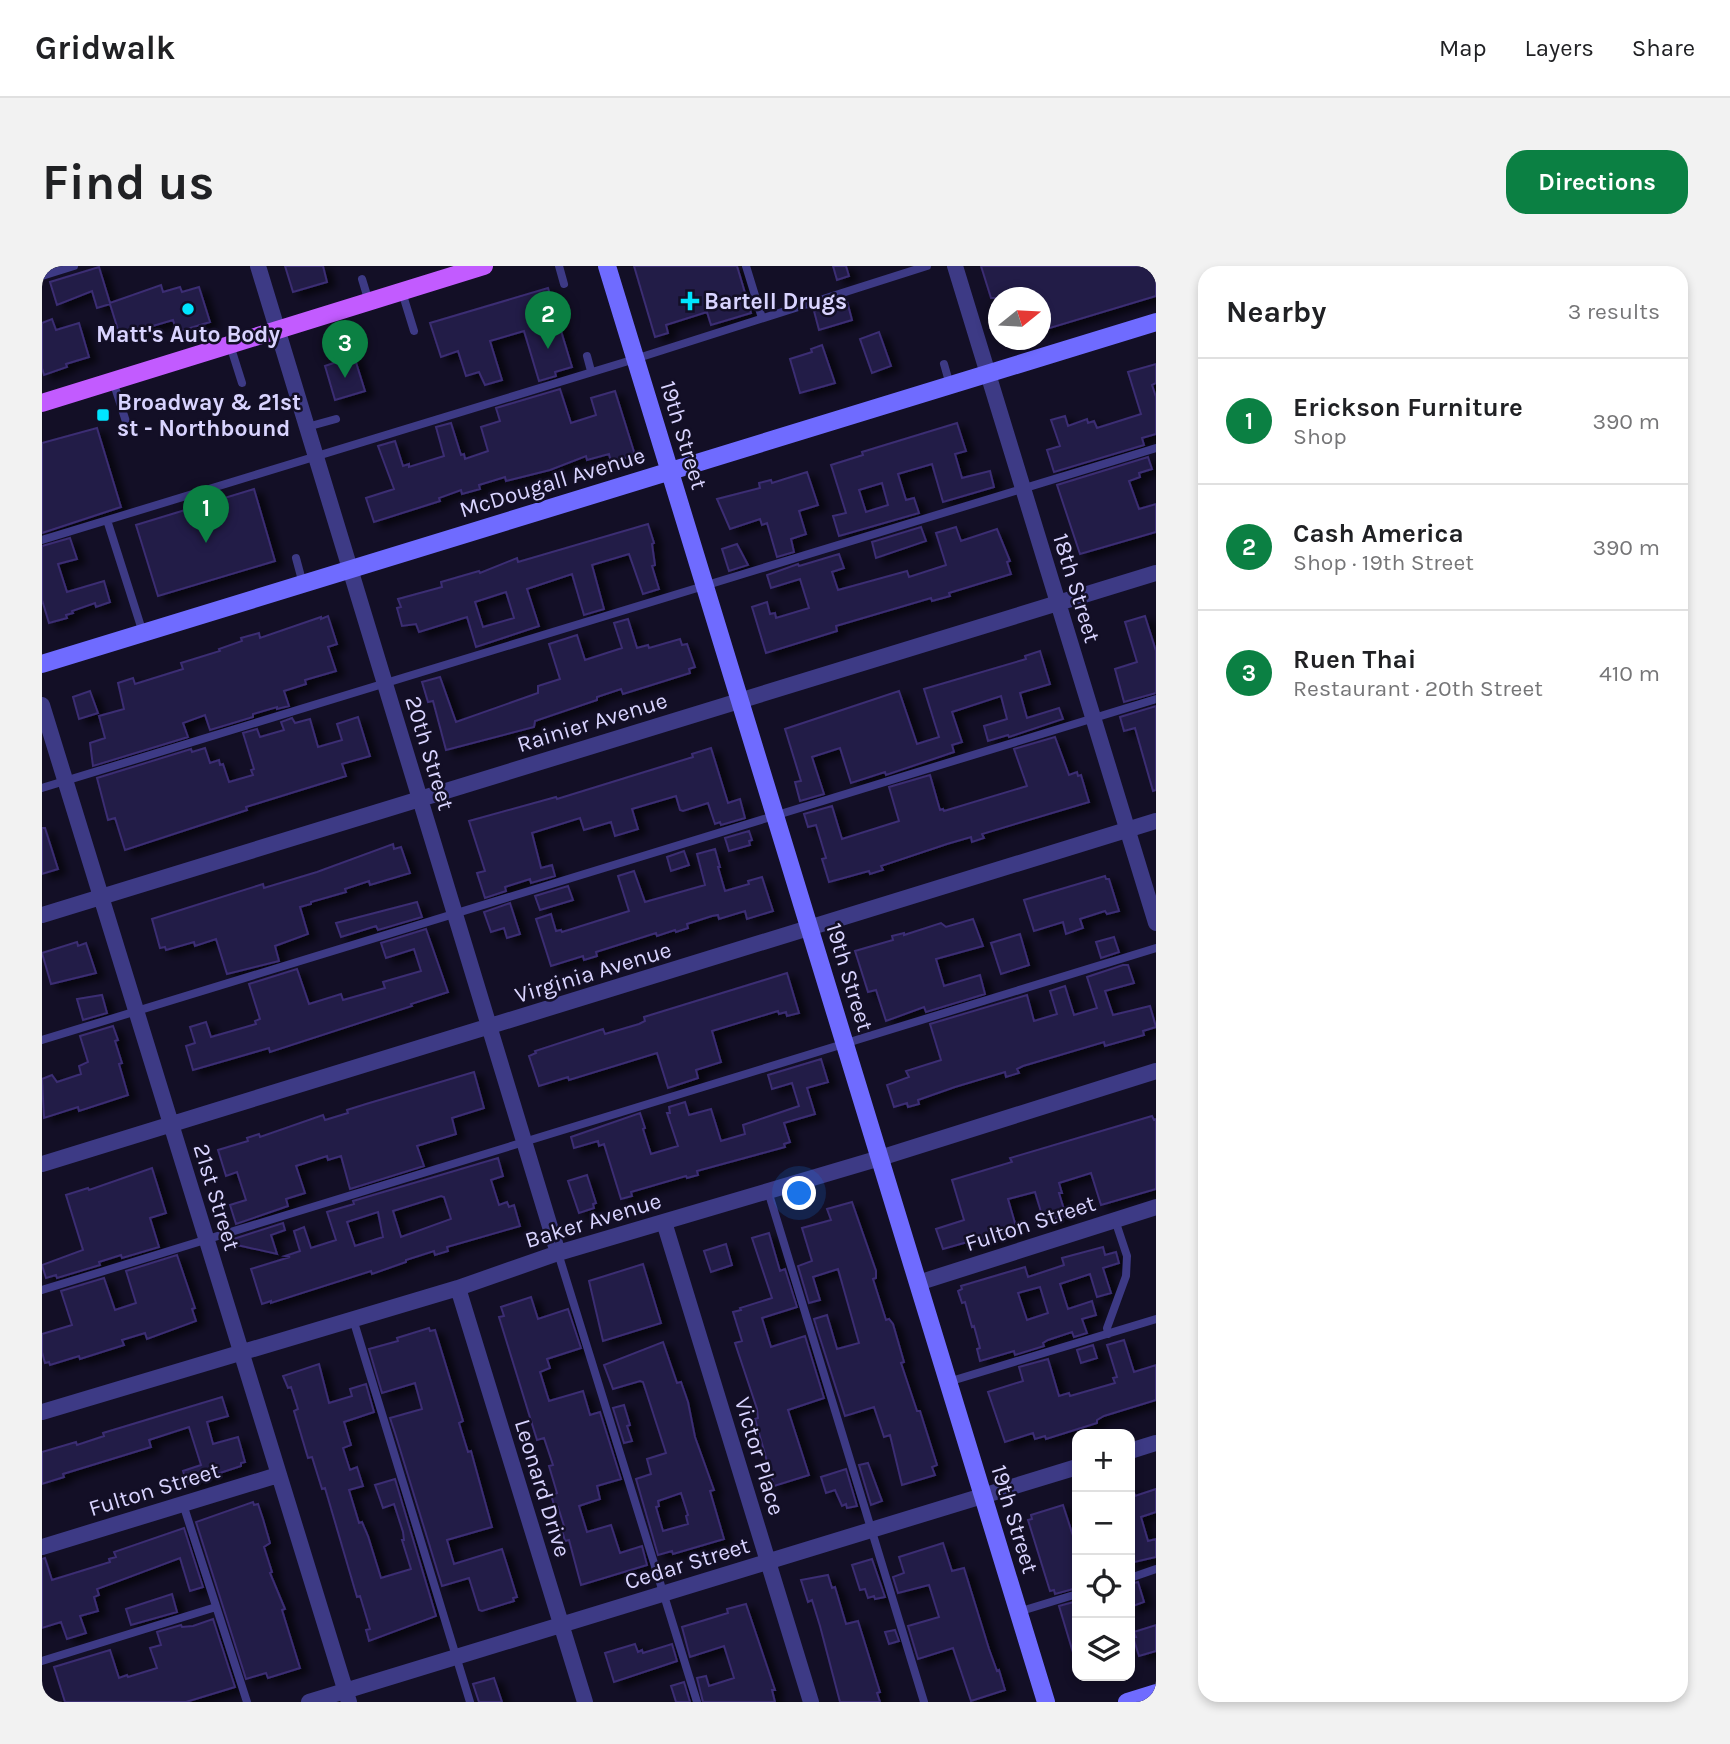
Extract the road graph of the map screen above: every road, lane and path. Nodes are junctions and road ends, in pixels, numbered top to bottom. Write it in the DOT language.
graph roads {
  1 [pos="74,266"];
  2 [pos="258,266"];
  3 [pos="484,266"];
  4 [pos="559,266"];
  5 [pos="607,266"];
  6 [pos="746,266"];
  7 [pos="927,266"];
  8 [pos="955,266"];
  9 [pos="457,270"];
  10 [pos="916,270"];
  11 [pos="42,276"];
  12 [pos="362,279"];
  13 [pos="919,280"];
  14 [pos="564,284"];
  15 [pos="402,292"];
  16 [pos="369,302"];
  17 [pos="762,318"];
  18 [pos="1156,321"];
  19 [pos="278,330"];
  20 [pos="414,331"];
  21 [pos="230,345"];
  22 [pos="587,356"];
  23 [pos="635,359"];
  24 [pos="944,364"];
  25 [pos="591,372"];
  26 [pos="988,373"];
  27 [pos="113,381"];
  28 [pos="242,383"];
  29 [pos="950,385"];
  30 [pos="42,403"];
  31 [pos="335,419"];
  32 [pos="307,427"];
  33 [pos="129,431"];
  34 [pos="1156,448"];
  35 [pos="316,456"];
  36 [pos="669,471"];
  37 [pos="1023,490"];
  38 [pos="107,520"];
  39 [pos="42,540"];
  40 [pos="296,558"];
  41 [pos="350,569"];
  42 [pos="1156,573"];
  43 [pos="303,584"];
  44 [pos="704,586"];
  45 [pos="1058,603"];
  46 [pos="143,633"];
  47 [pos="42,664"];
  48 [pos="385,683"];
  49 [pos="1156,699"];
  50 [pos="740,700"];
  51 [pos="42,705"];
  52 [pos="1093,718"];
  53 [pos="65,781"];
  54 [pos="42,788"];
  55 [pos="420,799"];
  56 [pos="775,815"];
  57 [pos="1156,821"];
  58 [pos="1127,830"];
  59 [pos="101,897"];
  60 [pos="454,912"];
  61 [pos="42,915"];
  62 [pos="1156,923"];
  63 [pos="810,929"];
  64 [pos="1156,948"];
  65 [pos="136,1010"];
  66 [pos="489,1027"];
  67 [pos="42,1040"];
  68 [pos="844,1043"];
  69 [pos="1156,1071"];
  70 [pos="171,1125"];
  71 [pos="524,1142"];
  72 [pos="880,1158"];
  73 [pos="42,1164"];
  74 [pos="768,1191"];
  75 [pos="1156,1207"];
  76 [pos="1115,1220"];
  77 [pos="664,1222"];
  78 [pos="207,1240"];
  79 [pos="558,1253"];
  80 [pos="918,1283"];
  81 [pos="458,1287"];
  82 [pos="42,1290"];
  83 [pos="353,1319"];
  84 [pos="1156,1320"];
  85 [pos="1108,1334"];
  86 [pos="241,1352"];
  87 [pos="948,1382"];
  88 [pos="42,1412"];
  89 [pos="1156,1443"];
  90 [pos="1135,1449"];
  91 [pos="1072,1469"];
  92 [pos="278,1475"];
  93 [pos="983,1496"];
  94 [pos="183,1504"];
  95 [pos="872,1530"];
  96 [pos="42,1546"];
  97 [pos="768,1562"];
  98 [pos="1156,1569"];
  99 [pos="1135,1575"];
  100 [pos="664,1594"];
  101 [pos="1072,1596"];
  102 [pos="216,1607"];
  103 [pos="1018,1612"];
  104 [pos="562,1626"];
  105 [pos="456,1657"];
  106 [pos="42,1661"];
  107 [pos="1156,1693"];
  108 [pos="347,1696"];
  109 [pos="247,1702"];
  110 [pos="309,1702"];
  111 [pos="470,1702"];
  112 [pos="585,1702"];
  113 [pos="697,1702"];
  114 [pos="811,1702"];
  115 [pos="924,1702"];
  116 [pos="1046,1702"];
  117 [pos="1127,1702"];
  1 -- 11 [label="lane"];
  2 -- 19 [label="street, 20th Street"];
  3 -- 9 [label="main road"];
  4 -- 14 [label="lane"];
  5 -- 23 [label="street, 19th Street"];
  6 -- 17 [label="lane"];
  7 -- 10 [label="lane"];
  8 -- 26 [label="street, 18th Street"];
  9 -- 15 [label="main road"];
  10 -- 13 [label="lane"];
  10 -- 17 [label="lane"];
  12 -- 16 [label="lane"];
  15 -- 16 [label="main road"];
  15 -- 20 [label="lane"];
  16 -- 19 [label="main road"];
  17 -- 23 [label="lane"];
  18 -- 26 [label="street, McDougall Avenue"];
  19 -- 21 [label="main road"];
  19 -- 32 [label="street, 20th Street"];
  21 -- 27 [label="main road"];
  21 -- 28 [label="lane"];
  22 -- 25 [label="lane"];
  23 -- 25 [label="lane"];
  23 -- 36 [label="street, 19th Street"];
  24 -- 29 [label="lane"];
  25 -- 35 [label="lane"];
  26 -- 29 [label="street, McDougall Avenue"];
  26 -- 37 [label="street, 18th Street"];
  27 -- 30 [label="main road"];
  27 -- 33 [label="lane"];
  29 -- 36 [label="street, McDougall Avenue"];
  31 -- 32 [label="lane"];
  32 -- 35 [label="street, 20th Street"];
  34 -- 37 [label="lane"];
  35 -- 38 [label="lane"];
  35 -- 41 [label="street, 20th Street"];
  36 -- 41 [label="street, McDougall Avenue"];
  36 -- 44 [label="street, 19th Street"];
  37 -- 44 [label="lane"];
  37 -- 45 [label="street, 18th Street"];
  38 -- 39 [label="lane"];
  38 -- 46 [label="lane"];
  40 -- 43 [label="lane"];
  41 -- 43 [label="street, McDougall Avenue"];
  41 -- 48 [label="street, 20th Street"];
  42 -- 45 [label="street, Rainier Avenue"];
  43 -- 46 [label="street, McDougall Avenue"];
  44 -- 48 [label="lane"];
  44 -- 50 [label="street, 19th Street"];
  45 -- 50 [label="street, Rainier Avenue"];
  45 -- 52 [label="street, 18th Street"];
  46 -- 47 [label="street, McDougall Avenue"];
  48 -- 53 [label="lane"];
  48 -- 55 [label="street, 20th Street"];
  49 -- 52 [label="lane"];
  50 -- 55 [label="street, Rainier Avenue"];
  50 -- 56 [label="street, 19th Street"];
  51 -- 53 [label="street, 21st Street"];
  52 -- 56 [label="lane"];
  52 -- 58 [label="street, 18th Street"];
  53 -- 54 [label="lane"];
  53 -- 59 [label="street, 21st Street"];
  55 -- 59 [label="street, Rainier Avenue"];
  55 -- 60 [label="street, 20th Street"];
  56 -- 60 [label="lane"];
  56 -- 63 [label="street, 19th Street"];
  57 -- 58 [label="street, Virginia Avenue"];
  58 -- 62 [label="street, 18th Street"];
  58 -- 63 [label="street, Virginia Avenue"];
  59 -- 61 [label="street, Rainier Avenue"];
  59 -- 65 [label="street, 21st Street"];
  60 -- 65 [label="lane"];
  60 -- 66 [label="street, 20th Street"];
  63 -- 66 [label="street, Virginia Avenue"];
  63 -- 68 [label="street, 19th Street"];
  64 -- 68 [label="lane"];
  65 -- 67 [label="lane"];
  65 -- 70 [label="street, 21st Street"];
  66 -- 70 [label="street, Virginia Avenue"];
  66 -- 71 [label="street, 20th Street"];
  68 -- 71 [label="lane"];
  68 -- 72 [label="street, 19th Street"];
  69 -- 72 [label="street, Baker Avenue"];
  70 -- 73 [label="street, Virginia Avenue"];
  70 -- 78 [label="street, 21st Street"];
  71 -- 78 [label="lane"];
  71 -- 79 [label="street, 20th Street"];
  72 -- 74 [label="street, Baker Avenue"];
  72 -- 80 [label="street, 19th Street"];
  74 -- 77 [label="street, Baker Avenue"];
  74 -- 95 [label="lane"];
  75 -- 76 [label="street, Fulton Street"];
  76 -- 80 [label="street, Fulton Street"];
  76 -- 85 [label="lane"];
  77 -- 79 [label="street, Baker Avenue"];
  77 -- 97 [label="street, Victor Place"];
  78 -- 82 [label="lane"];
  78 -- 86 [label="street, 21st Street"];
  79 -- 81 [label="street, Baker Avenue"];
  79 -- 100 [label="lane"];
  80 -- 87 [label="street, 19th Street"];
  81 -- 83 [label="street, Baker Avenue"];
  81 -- 104 [label="street, Leonard Drive"];
  83 -- 86 [label="street, Baker Avenue"];
  83 -- 105 [label="lane"];
  84 -- 85 [label="lane"];
  85 -- 87 [label="lane"];
  86 -- 88 [label="street, Baker Avenue"];
  86 -- 92 [label="street, 21st Street"];
  87 -- 93 [label="street, 19th Street"];
  89 -- 90 [label="street"];
  91 -- 93 [label="street, Cedar Street"];
  92 -- 94 [label="street, Fulton Street"];
  92 -- 108 [label="street, 21st Street"];
  93 -- 95 [label="street, Cedar Street"];
  93 -- 103 [label="street, 19th Street"];
  94 -- 96 [label="street, Fulton Street"];
  94 -- 102 [label="lane"];
  95 -- 97 [label="street, Cedar Street"];
  95 -- 115 [label="lane"];
  97 -- 100 [label="street, Cedar Street"];
  97 -- 114 [label="street, Victor Place"];
  98 -- 99 [label="lane"];
  100 -- 104 [label="street, Cedar Street"];
  100 -- 113 [label="lane"];
  101 -- 103 [label="lane"];
  102 -- 106 [label="lane"];
  102 -- 109 [label="lane"];
  103 -- 116 [label="street, 19th Street"];
  104 -- 105 [label="street, Cedar Street"];
  104 -- 112 [label="street, Leonard Drive"];
  105 -- 108 [label="street, Cedar Street"];
  105 -- 111 [label="lane"];
  107 -- 117 [label="street"];
  108 -- 110 [label="street, Cedar Street"];
}
